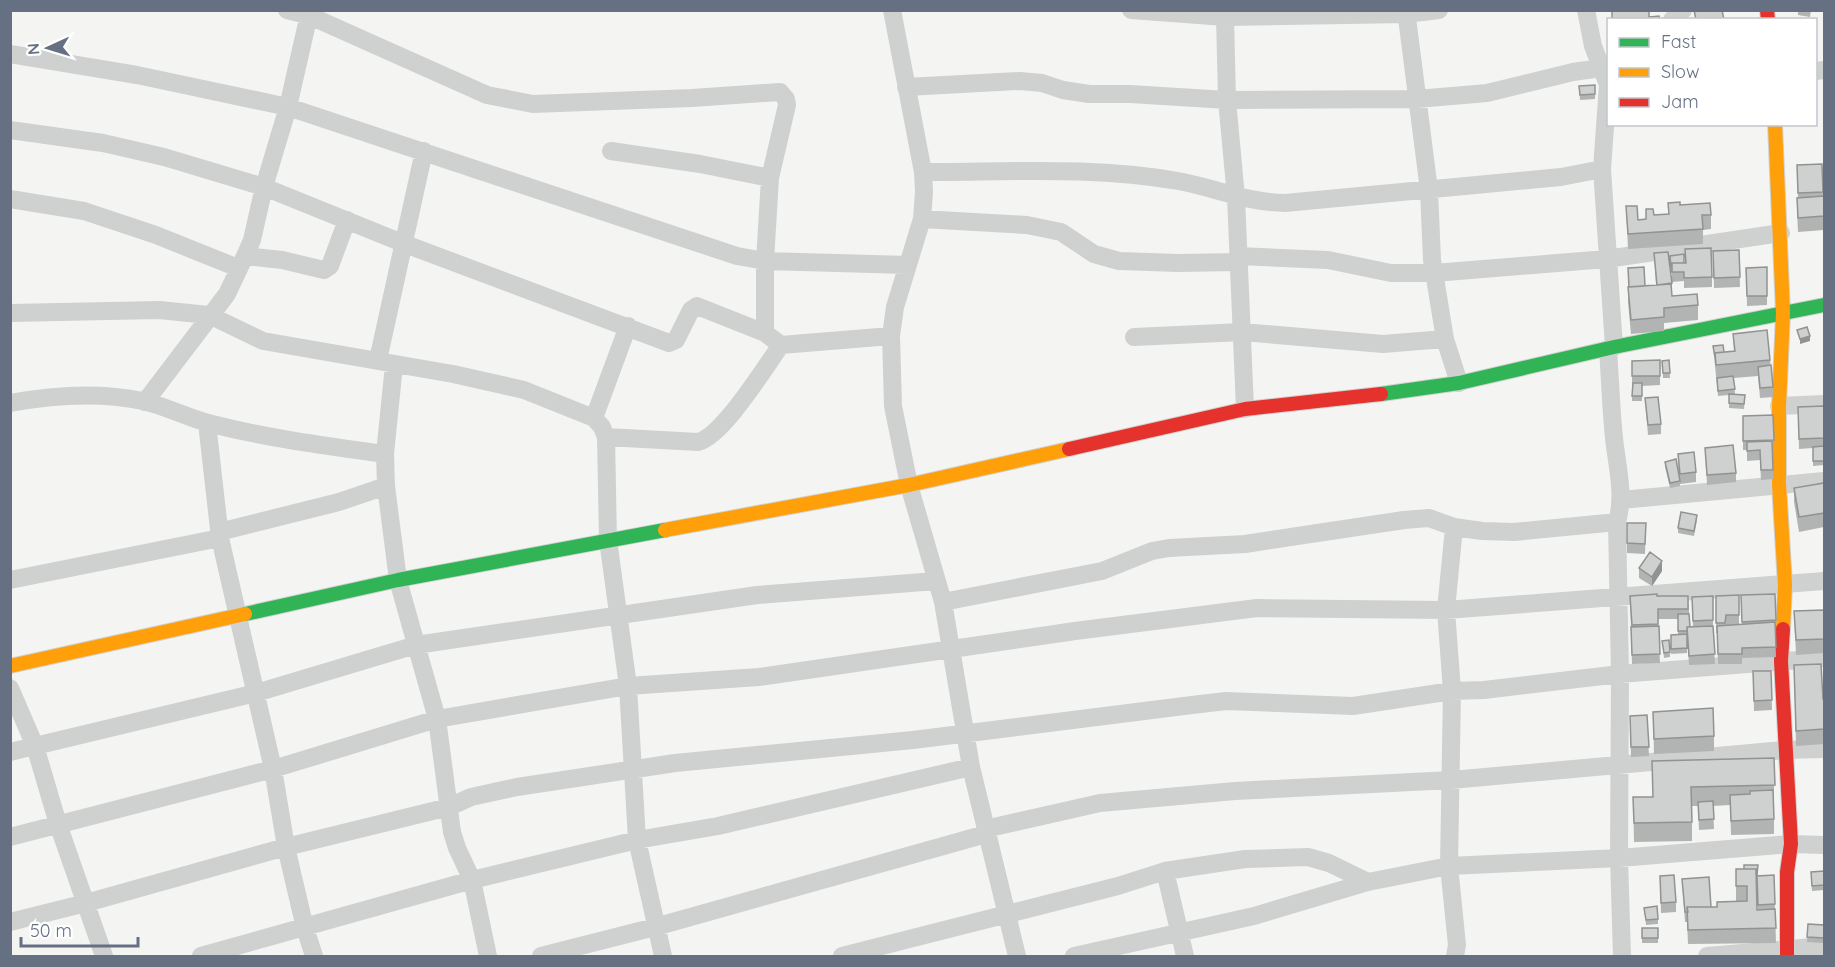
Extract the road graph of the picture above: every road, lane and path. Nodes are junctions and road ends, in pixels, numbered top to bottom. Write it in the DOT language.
graph roads {
  1 [pos="286,10"];
  2 [pos="892,10"];
  3 [pos="1131,10"];
  4 [pos="1439,10"];
  5 [pos="1586,10"];
  6 [pos="1406,12"];
  7 [pos="310,13"];
  8 [pos="1225,17"];
  9 [pos="10,54"];
  10 [pos="1606,79"];
  11 [pos="906,87"];
  12 [pos="1417,99"];
  13 [pos="1227,100"];
  14 [pos="288,107"];
  15 [pos="1775,126"];
  16 [pos="10,130"];
  17 [pos="424,151"];
  18 [pos="611,151"];
  19 [pos="1602,169"];
  20 [pos="923,172"];
  21 [pos="770,178"];
  22 [pos="264,187"];
  23 [pos="1428,190"];
  24 [pos="1236,197"];
  25 [pos="10,199"];
  26 [pos="922,219"];
  27 [pos="347,220"];
  28 [pos="1781,233"];
  29 [pos="405,244"];
  30 [pos="1238,259"];
  31 [pos="1607,259"];
  32 [pos="765,261"];
  33 [pos="242,262"];
  34 [pos="908,265"];
  35 [pos="1434,273"];
  36 [pos="1824,305"];
  37 [pos="10,313"];
  38 [pos="1783,313"];
  39 [pos="209,315"];
  40 [pos="628,326"];
  41 [pos="1242,332"];
  42 [pos="765,333"];
  43 [pos="891,336"];
  44 [pos="1134,338"];
  45 [pos="1445,339"];
  46 [pos="781,345"];
  47 [pos="1611,348"];
  48 [pos="386,363"];
  49 [pos="1459,383"];
  50 [pos="145,402"];
  51 [pos="10,403"];
  52 [pos="1824,404"];
  53 [pos="1779,406"];
  54 [pos="1245,409"];
  55 [pos="594,418"];
  56 [pos="207,423"];
  57 [pos="606,437"];
  58 [pos="385,454"];
  59 [pos="1824,481"];
  60 [pos="1779,484"];
  61 [pos="909,485"];
  62 [pos="386,486"];
  63 [pos="1621,500"];
  64 [pos="1617,522"];
  65 [pos="1454,527"];
  66 [pos="219,535"];
  67 [pos="608,540"];
  68 [pos="10,580"];
  69 [pos="398,580"];
  70 [pos="936,581"];
  71 [pos="1824,581"];
  72 [pos="1785,585"];
  73 [pos="1619,596"];
  74 [pos="943,602"];
  75 [pos="1446,610"];
  76 [pos="618,614"];
  77 [pos="237,615"];
  78 [pos="416,645"];
  79 [pos="951,650"];
  80 [pos="1824,658"];
  81 [pos="1781,661"];
  82 [pos="10,666"];
  83 [pos="1620,674"];
  84 [pos="628,686"];
  85 [pos="10,688"];
  86 [pos="1452,690"];
  87 [pos="255,693"];
  88 [pos="437,719"];
  89 [pos="966,733"];
  90 [pos="35,746"];
  91 [pos="1824,749"];
  92 [pos="1784,750"];
  93 [pos="10,752"];
  94 [pos="1620,765"];
  95 [pos="971,767"];
  96 [pos="273,769"];
  97 [pos="632,769"];
  98 [pos="1451,780"];
  99 [pos="448,807"];
  100 [pos="58,824"];
  101 [pos="986,831"];
  102 [pos="10,837"];
  103 [pos="637,840"];
  104 [pos="1791,844"];
  105 [pos="1824,845"];
  106 [pos="286,847"];
  107 [pos="1619,858"];
  108 [pos="1449,866"];
  109 [pos="1165,871"];
  110 [pos="472,880"];
  111 [pos="1368,882"];
  112 [pos="87,903"];
  113 [pos="1008,915"];
  114 [pos="10,922"];
  115 [pos="655,927"];
  116 [pos="305,928"];
  117 [pos="1180,932"];
  118 [pos="1824,946"];
  119 [pos="1787,953"];
  120 [pos="104,957"];
  121 [pos="201,957"];
  122 [pos="314,957"];
  123 [pos="488,957"];
  124 [pos="541,957"];
  125 [pos="663,957"];
  126 [pos="842,957"];
  127 [pos="1017,957"];
  128 [pos="1074,957"];
  129 [pos="1185,957"];
  130 [pos="1455,957"];
  131 [pos="1622,957"];
  132 [pos="1707,957"];
  1 -- 7 [label="street"];
  2 -- 11 [label="street"];
  3 -- 8 [label="street"];
  4 -- 6 [label="street"];
  5 -- 10 [label="street"];
  6 -- 8 [label="street"];
  6 -- 12 [label="street"];
  7 -- 14 [label="street"];
  7 -- 21 [label="street"];
  8 -- 13 [label="street"];
  9 -- 14 [label="street"];
  10 -- 12 [label="street"];
  10 -- 19 [label="street"];
  11 -- 13 [label="street"];
  11 -- 20 [label="street"];
  12 -- 13 [label="street"];
  12 -- 23 [label="street"];
  13 -- 24 [label="street"];
  14 -- 17 [label="street"];
  14 -- 22 [label="street"];
  15 -- 28 [label="street"];
  16 -- 22 [label="street"];
  17 -- 29 [label="street"];
  17 -- 32 [label="street"];
  18 -- 21 [label="street"];
  19 -- 23 [label="street"];
  19 -- 31 [label="street"];
  20 -- 24 [label="street"];
  20 -- 26 [label="street"];
  21 -- 32 [label="street"];
  22 -- 27 [label="street"];
  22 -- 33 [label="street"];
  23 -- 24 [label="street"];
  23 -- 35 [label="street"];
  24 -- 30 [label="street"];
  25 -- 33 [label="street"];
  26 -- 30 [label="street"];
  26 -- 34 [label="street"];
  27 -- 29 [label="street"];
  27 -- 33 [label="street"];
  28 -- 31 [label="street"];
  28 -- 38 [label="street"];
  29 -- 40 [label="street"];
  29 -- 48 [label="street"];
  30 -- 35 [label="street"];
  30 -- 41 [label="street"];
  31 -- 35 [label="street"];
  31 -- 47 [label="street"];
  32 -- 34 [label="street"];
  32 -- 42 [label="street"];
  33 -- 39 [label="street"];
  34 -- 43 [label="street"];
  35 -- 45 [label="street"];
  36 -- 38 [label="street"];
  37 -- 39 [label="street"];
  38 -- 47 [label="street"];
  38 -- 53 [label="street"];
  39 -- 48 [label="street"];
  39 -- 50 [label="street"];
  40 -- 42 [label="street"];
  40 -- 55 [label="street"];
  41 -- 44 [label="street"];
  41 -- 45 [label="street"];
  41 -- 54 [label="street"];
  42 -- 46 [label="street"];
  43 -- 46 [label="street"];
  43 -- 61 [label="street"];
  45 -- 49 [label="street"];
  46 -- 57 [label="street"];
  47 -- 49 [label="street"];
  47 -- 63 [label="street"];
  48 -- 55 [label="street"];
  48 -- 58 [label="street"];
  49 -- 54 [label="street"];
  50 -- 51 [label="street"];
  50 -- 56 [label="street"];
  52 -- 53 [label="street"];
  53 -- 60 [label="street"];
  54 -- 61 [label="street"];
  55 -- 57 [label="street"];
  56 -- 58 [label="street"];
  56 -- 66 [label="street"];
  57 -- 67 [label="street"];
  58 -- 62 [label="street"];
  59 -- 60 [label="street"];
  60 -- 63 [label="street"];
  60 -- 72 [label="street"];
  61 -- 67 [label="street"];
  61 -- 70 [label="street"];
  62 -- 66 [label="street"];
  62 -- 69 [label="street"];
  63 -- 64 [label="street"];
  64 -- 65 [label="street"];
  64 -- 73 [label="street"];
  65 -- 74 [label="street"];
  65 -- 75 [label="street"];
  66 -- 68 [label="street"];
  66 -- 77 [label="street"];
  67 -- 69 [label="street"];
  67 -- 76 [label="street"];
  69 -- 77 [label="street"];
  69 -- 78 [label="street"];
  70 -- 74 [label="street"];
  70 -- 76 [label="street"];
  71 -- 72 [label="street"];
  72 -- 73 [label="street"];
  72 -- 81 [label="street"];
  73 -- 75 [label="street"];
  73 -- 83 [label="street"];
  74 -- 79 [label="street"];
  75 -- 79 [label="street"];
  75 -- 86 [label="street"];
  76 -- 78 [label="street"];
  76 -- 84 [label="street"];
  77 -- 82 [label="street"];
  77 -- 87 [label="street"];
  78 -- 87 [label="street"];
  78 -- 88 [label="street"];
  79 -- 84 [label="street"];
  79 -- 89 [label="street"];
  80 -- 81 [label="street"];
  81 -- 83 [label="street"];
  81 -- 92 [label="street"];
  83 -- 86 [label="street"];
  83 -- 94 [label="street"];
  84 -- 88 [label="street"];
  84 -- 97 [label="street"];
  85 -- 90 [label="street"];
  86 -- 89 [label="street"];
  86 -- 98 [label="street"];
  87 -- 90 [label="street"];
  87 -- 96 [label="street"];
  88 -- 96 [label="street"];
  88 -- 99 [label="street"];
  89 -- 95 [label="street"];
  89 -- 97 [label="street"];
  90 -- 93 [label="street"];
  90 -- 100 [label="street"];
  91 -- 92 [label="street"];
  92 -- 94 [label="street"];
  92 -- 104 [label="street"];
  94 -- 98 [label="street"];
  94 -- 107 [label="street"];
  95 -- 101 [label="street"];
  95 -- 103 [label="street"];
  96 -- 100 [label="street"];
  96 -- 106 [label="street"];
  97 -- 99 [label="street"];
  97 -- 103 [label="street"];
  98 -- 101 [label="street"];
  98 -- 108 [label="street"];
  99 -- 106 [label="street"];
  99 -- 110 [label="street"];
  100 -- 102 [label="street"];
  100 -- 112 [label="street"];
  101 -- 113 [label="street"];
  101 -- 115 [label="street"];
  103 -- 110 [label="street"];
  103 -- 115 [label="street"];
  104 -- 105 [label="street"];
  104 -- 107 [label="street"];
  104 -- 119 [label="street"];
  106 -- 112 [label="street"];
  106 -- 116 [label="street"];
  107 -- 108 [label="street"];
  107 -- 131 [label="street"];
  108 -- 111 [label="street"];
  108 -- 130 [label="street"];
  109 -- 111 [label="street"];
  109 -- 113 [label="street"];
  109 -- 117 [label="street"];
  110 -- 116 [label="street"];
  110 -- 123 [label="street"];
  111 -- 117 [label="street"];
  112 -- 114 [label="street"];
  112 -- 120 [label="street"];
  113 -- 126 [label="street"];
  113 -- 127 [label="street"];
  115 -- 124 [label="street"];
  115 -- 125 [label="street"];
  116 -- 121 [label="street"];
  116 -- 122 [label="street"];
  117 -- 128 [label="street"];
  117 -- 129 [label="street"];
  118 -- 119 [label="street"];
  119 -- 132 [label="street"];
}
